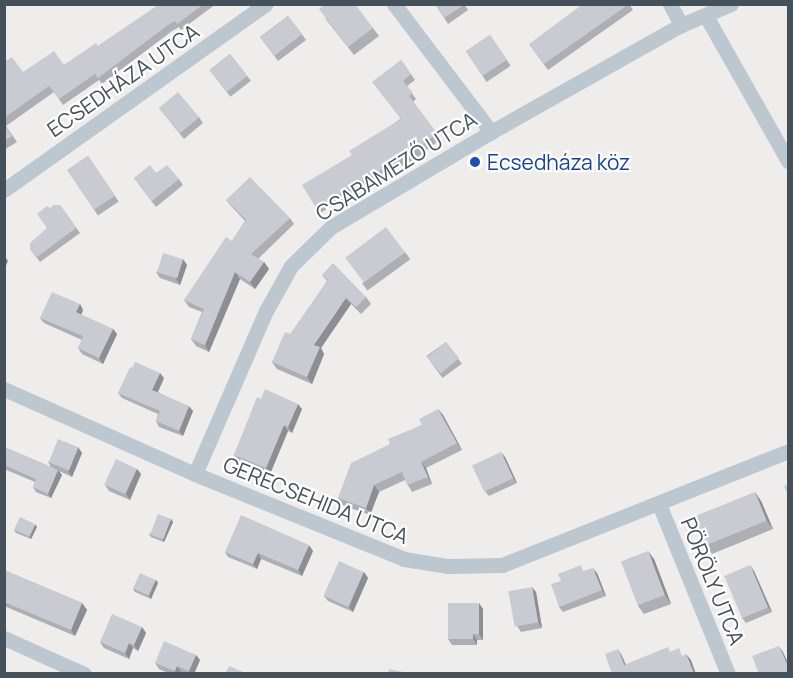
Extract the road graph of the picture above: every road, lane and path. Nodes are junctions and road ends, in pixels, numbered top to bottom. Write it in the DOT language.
graph roads {
  1 [pos="266,4"];
  2 [pos="394,4"];
  3 [pos="670,4"];
  4 [pos="731,4"];
  5 [pos="706,16"];
  6 [pos="681,25"];
  7 [pos="491,132"];
  8 [pos="789,161"];
  9 [pos="4,190"];
  10 [pos="4,389"];
  11 [pos="789,451"];
  12 [pos="195,474"];
  13 [pos="659,504"];
  14 [pos="4,638"];
  15 [pos="84,674"];
  16 [pos="728,674"];
  1 -- 9 [label="street, ECSEDHÁZA UTCA"];
  2 -- 7 [label="street"];
  3 -- 6 [label="street"];
  4 -- 5 [label="street, CSABAMEZŐ UTCA"];
  5 -- 6 [label="street, CSABAMEZŐ UTCA"];
  5 -- 8 [label="street"];
  6 -- 7 [label="street, CSABAMEZŐ UTCA"];
  7 -- 12 [label="street, CSABAMEZŐ UTCA"];
  10 -- 12 [label="street, GERECSEHIDA UTCA"];
  11 -- 13 [label="street, GERECSEHIDA UTCA"];
  12 -- 13 [label="street, GERECSEHIDA UTCA"];
  13 -- 16 [label="street, PÖRÖLY UTCA"];
  14 -- 15 [label="street"];
}
